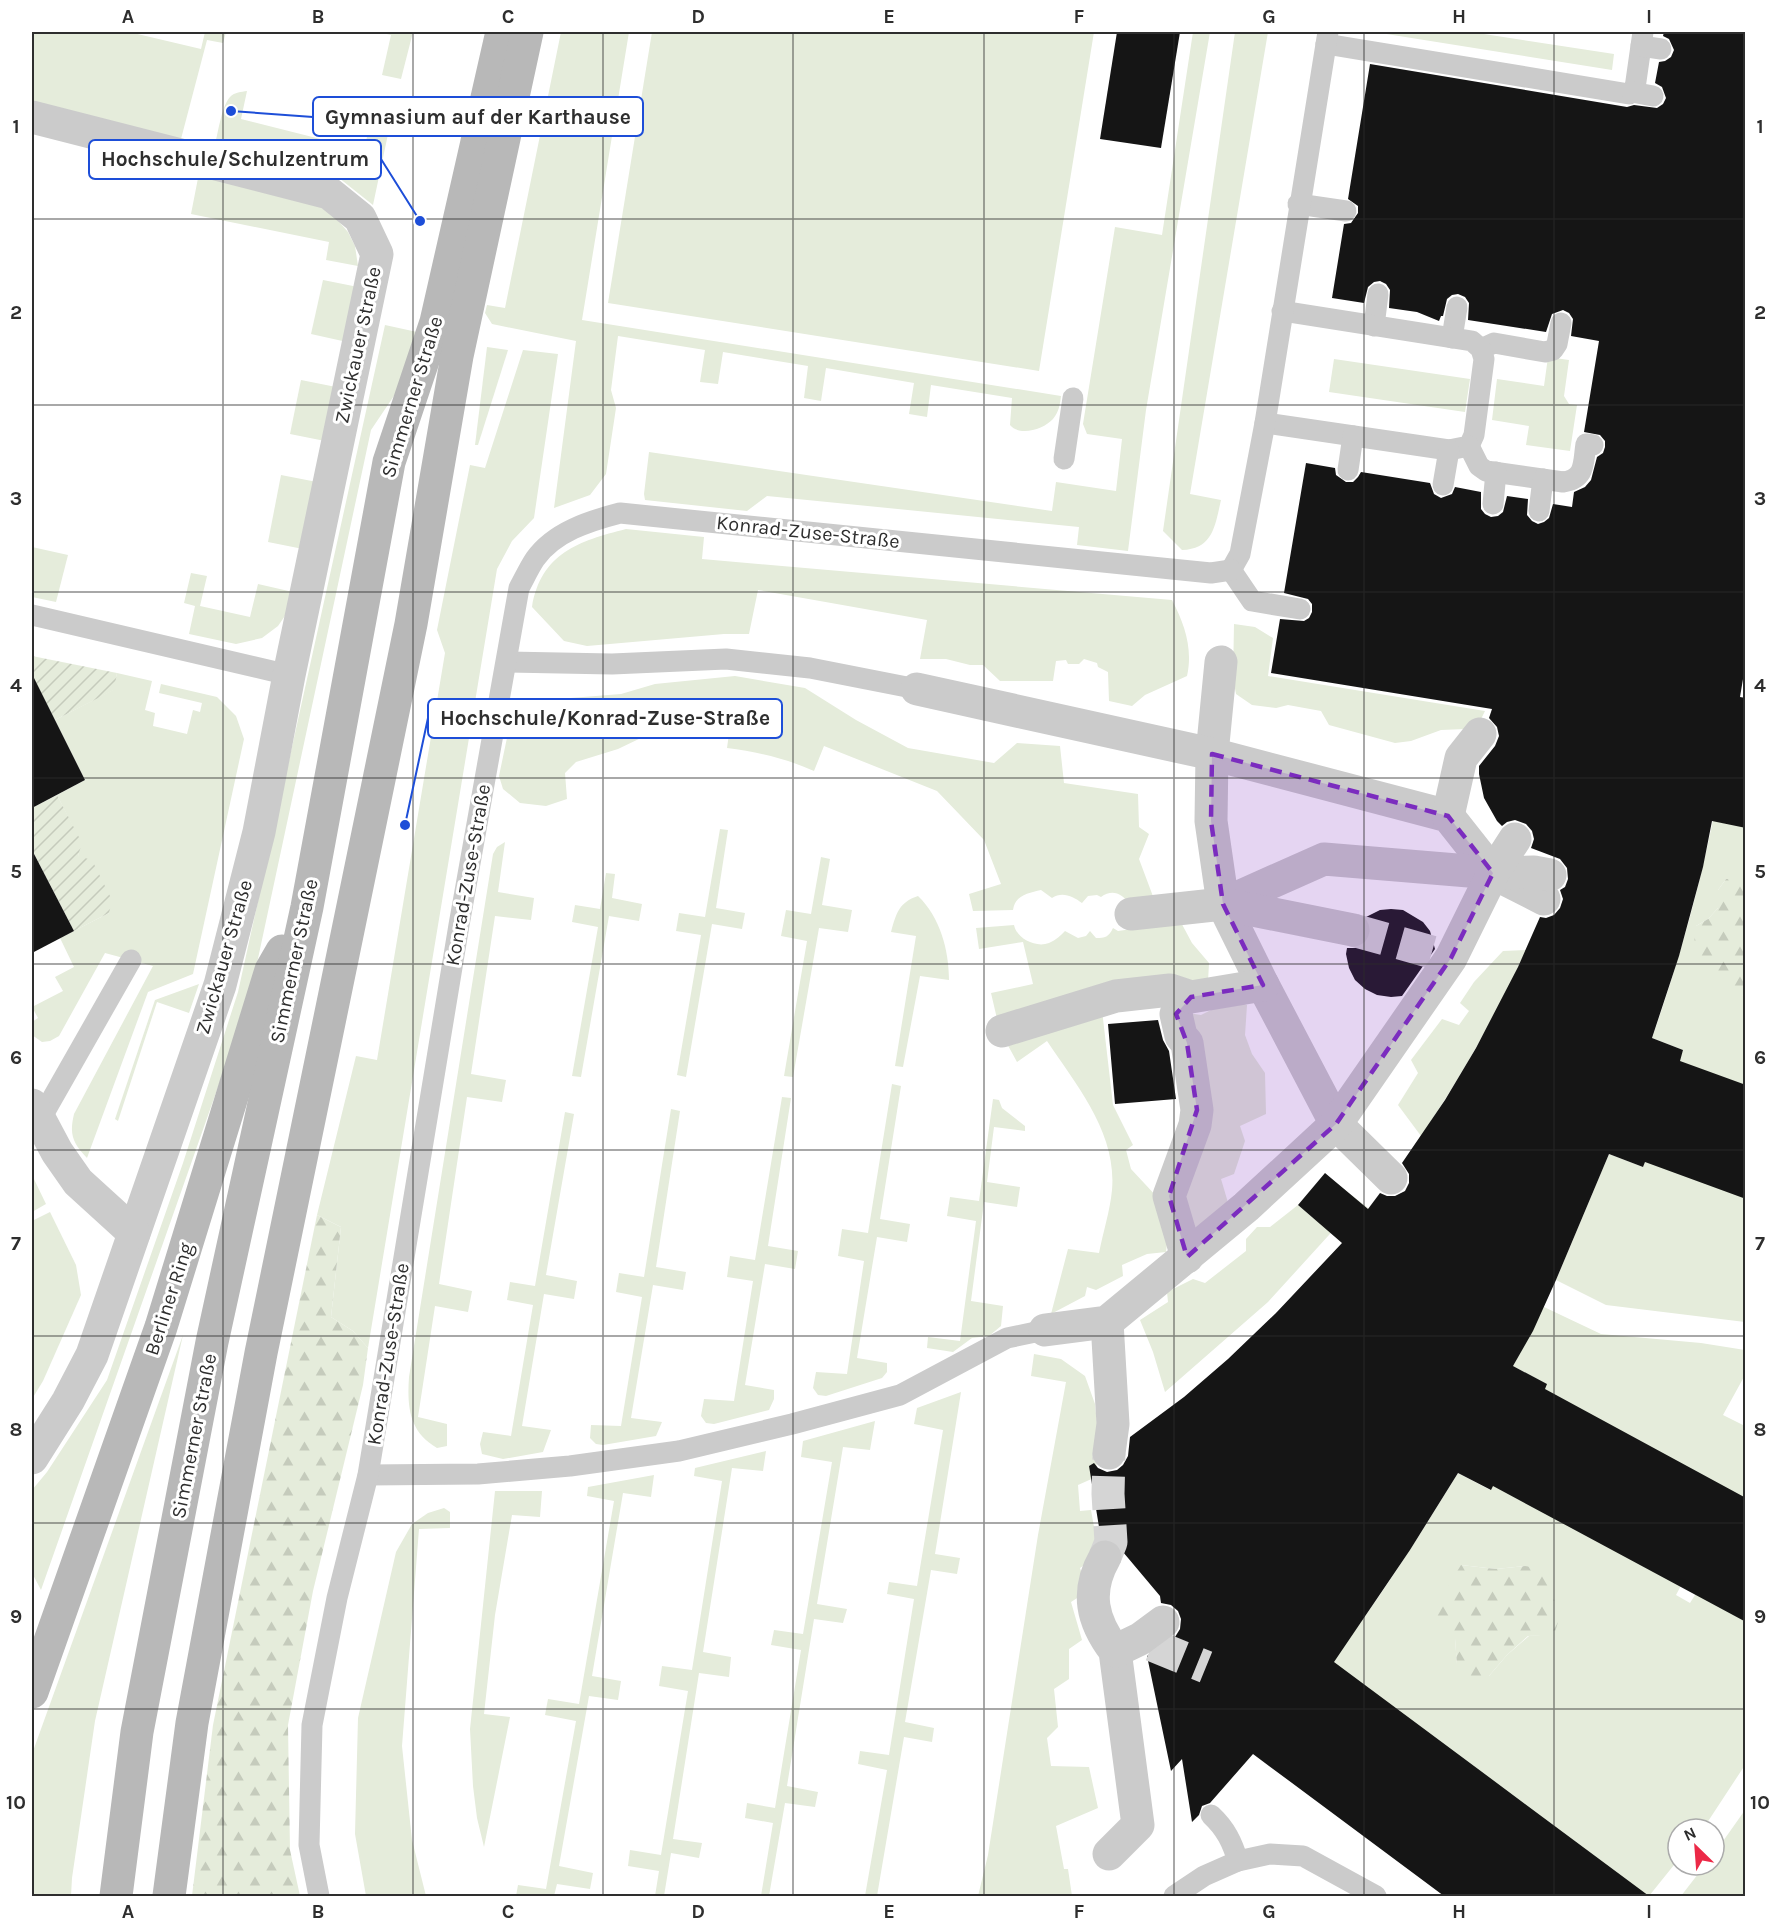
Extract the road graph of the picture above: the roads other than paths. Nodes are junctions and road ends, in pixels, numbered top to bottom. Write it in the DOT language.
graph roads {
  1 [pos="502,32"];
  2 [pos="527,32"];
  3 [pos="1327,38"];
  4 [pos="1649,42"];
  5 [pos="1632,92"];
  6 [pos="1653,96"];
  7 [pos="32,117"];
  8 [pos="1298,204"];
  9 [pos="1346,211"];
  10 [pos="1378,294"];
  11 [pos="1456,307"];
  12 [pos="1282,311"];
  13 [pos="1561,323"];
  14 [pos="1374,326"];
  15 [pos="1452,338"];
  16 [pos="1481,349"];
  17 [pos="1073,398"];
  18 [pos="1264,423"];
  19 [pos="1353,436"];
  20 [pos="1593,445"];
  21 [pos="1459,448"];
  22 [pos="1064,459"];
  23 [pos="1348,470"];
  24 [pos="1497,472"];
  25 [pos="1543,479"];
  26 [pos="1443,485"];
  27 [pos="1493,504"];
  28 [pos="1539,511"];
  29 [pos="1231,570"];
  30 [pos="1300,609"];
  31 [pos="32,615"];
  32 [pos="507,662"];
  33 [pos="1210,662"];
  34 [pos="289,675"];
  35 [pos="917,689"];
  36 [pos="1480,734"];
  37 [pos="1212,754"];
  38 [pos="1448,816"];
  39 [pos="1515,839"];
  40 [pos="1492,873"];
  41 [pos="1545,886"];
  42 [pos="1223,904"];
  43 [pos="307,907"];
  44 [pos="1131,914"];
  45 [pos="1353,930"];
  46 [pos="131,960"];
  47 [pos="1263,985"];
  48 [pos="1184,1005"];
  49 [pos="1002,1031"];
  50 [pos="36,1113"];
  51 [pos="1336,1124"];
  52 [pos="1397,1171"];
  53 [pos="134,1233"];
  54 [pos="1187,1257"];
  55 [pos="1107,1322"];
  56 [pos="1045,1330"];
  57 [pos="1109,1453"];
  58 [pos="32,1458"];
  59 [pos="368,1475"];
  60 [pos="1104,1557"];
  61 [pos="32,1692"];
  62 [pos="1210,1815"];
  63 [pos="1109,1854"];
  64 [pos="1238,1861"];
  65 [pos="116,1896"];
  66 [pos="169,1896"];
  67 [pos="319,1896"];
  68 [pos="1174,1896"];
  69 [pos="1376,1896"];
  1 -- 43 [label="street, Simmerner Straße"];
  2 -- 66 [label="street, Simmerner Straße"];
  3 -- 5 [label="lane"];
  3 -- 8 [label="lane"];
  4 -- 5 [label="lane"];
  5 -- 6 [label="lane"];
  7 -- 34 [label="street, Zwickauer Straße"];
  8 -- 9 [label="lane"];
  8 -- 12 [label="lane"];
  10 -- 14 [label="lane"];
  11 -- 15 [label="lane"];
  12 -- 14 [label="lane"];
  12 -- 18 [label="lane"];
  13 -- 16 [label="lane"];
  14 -- 15 [label="lane"];
  15 -- 16 [label="lane"];
  16 -- 21 [label="lane"];
  17 -- 22 [label="lane"];
  18 -- 19 [label="lane"];
  18 -- 29 [label="lane"];
  19 -- 21 [label="lane"];
  19 -- 23 [label="lane"];
  20 -- 25 [label="lane"];
  21 -- 24 [label="lane"];
  21 -- 26 [label="lane"];
  24 -- 25 [label="lane"];
  24 -- 27 [label="lane"];
  25 -- 28 [label="lane"];
  29 -- 30 [label="lane"];
  29 -- 32 [label="lane, Konrad-Zuse-Straße"];
  31 -- 34 [label="lane"];
  32 -- 35 [label="lane"];
  32 -- 59 [label="lane, Konrad-Zuse-Straße"];
  33 -- 37 [label="street"];
  34 -- 53 [label="street, Zwickauer Straße"];
  35 -- 37 [label="street"];
  36 -- 38 [label="street"];
  37 -- 38 [label="street"];
  37 -- 42 [label="street"];
  38 -- 40 [label="street"];
  39 -- 40 [label="street"];
  40 -- 41 [label="street"];
  40 -- 42 [label="street"];
  40 -- 51 [label="street"];
  42 -- 44 [label="street"];
  42 -- 45 [label="street"];
  42 -- 47 [label="street"];
  43 -- 61 [label="street, Berliner Ring"];
  43 -- 65 [label="street, Simmerner Straße"];
  46 -- 50 [label="lane"];
  47 -- 48 [label="street"];
  47 -- 51 [label="street"];
  48 -- 49 [label="street"];
  48 -- 54 [label="street"];
  50 -- 53 [label="street"];
  51 -- 52 [label="street"];
  51 -- 54 [label="street"];
  53 -- 58 [label="street, Zwickauer Straße"];
  54 -- 55 [label="street"];
  55 -- 56 [label="street"];
  55 -- 57 [label="street"];
  56 -- 59 [label="lane"];
  59 -- 67 [label="lane, Konrad-Zuse-Straße"];
  60 -- 63 [label="street"];
  62 -- 64 [label="lane"];
  64 -- 68 [label="lane"];
  64 -- 69 [label="lane"];
}
